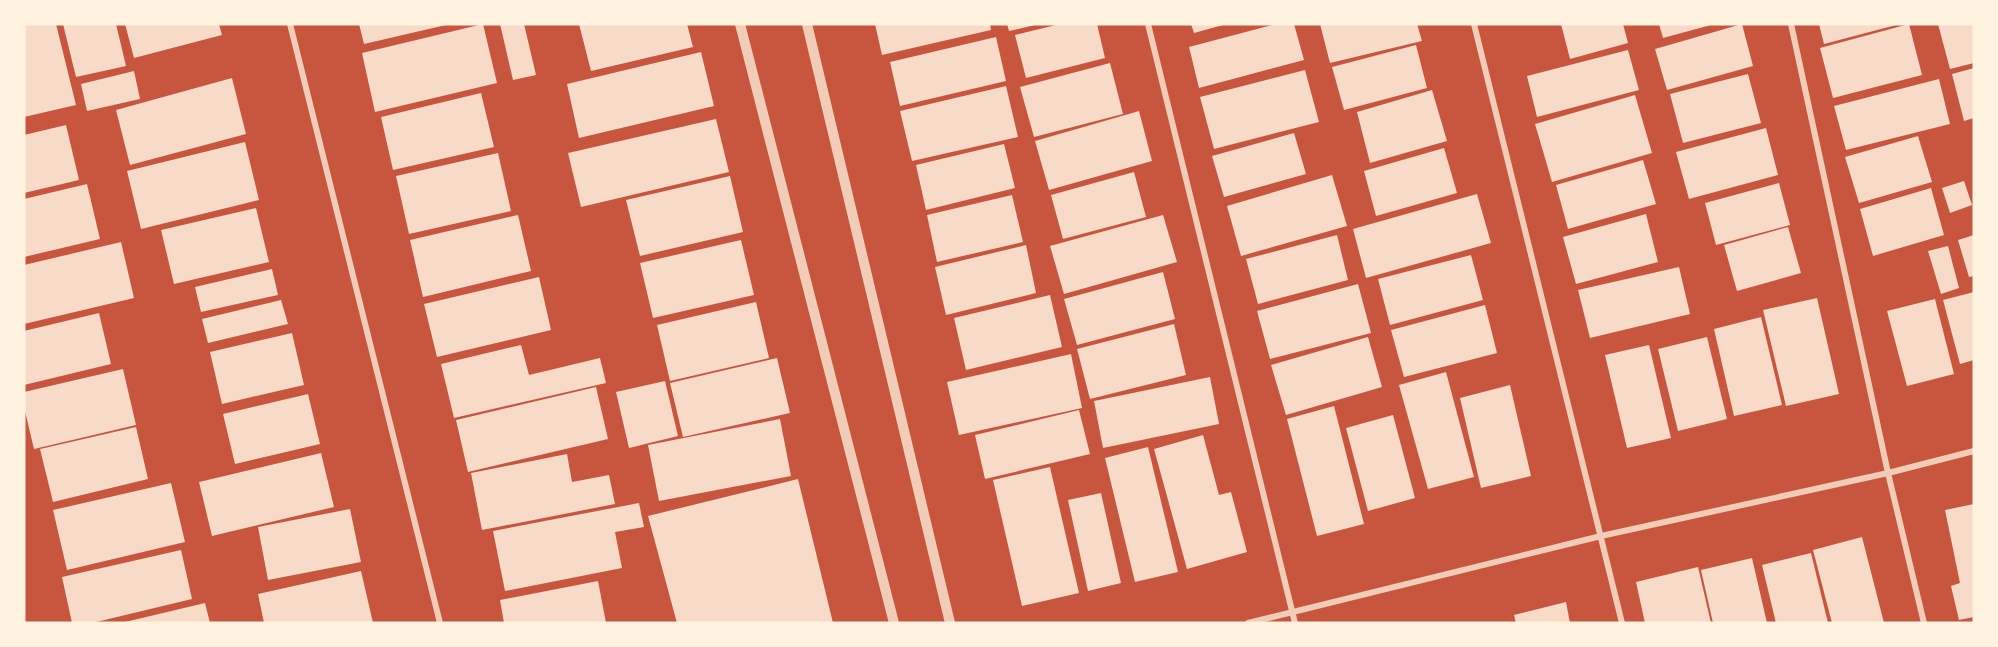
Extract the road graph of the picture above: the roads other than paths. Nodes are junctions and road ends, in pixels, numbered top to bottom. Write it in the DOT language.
graph roads {
  1 [pos="290,24"];
  2 [pos="740,24"];
  3 [pos="807,24"];
  4 [pos="1148,24"];
  5 [pos="1474,24"];
  6 [pos="1791,24"];
  7 [pos="1974,451"];
  8 [pos="1888,473"];
  9 [pos="1601,536"];
  10 [pos="1292,612"];
  11 [pos="440,623"];
  12 [pos="894,623"];
  13 [pos="950,623"];
  14 [pos="1248,623"];
  15 [pos="1295,623"];
  16 [pos="1622,623"];
  17 [pos="1924,623"];
  1 -- 11 [label="street"];
  2 -- 12 [label="street"];
  3 -- 13 [label="street"];
  4 -- 10 [label="street"];
  5 -- 9 [label="street"];
  6 -- 8 [label="street"];
  7 -- 8 [label="street"];
  8 -- 9 [label="street"];
  8 -- 17 [label="street"];
  9 -- 10 [label="street"];
  9 -- 16 [label="street"];
  10 -- 14 [label="street"];
  10 -- 15 [label="street"];
}
